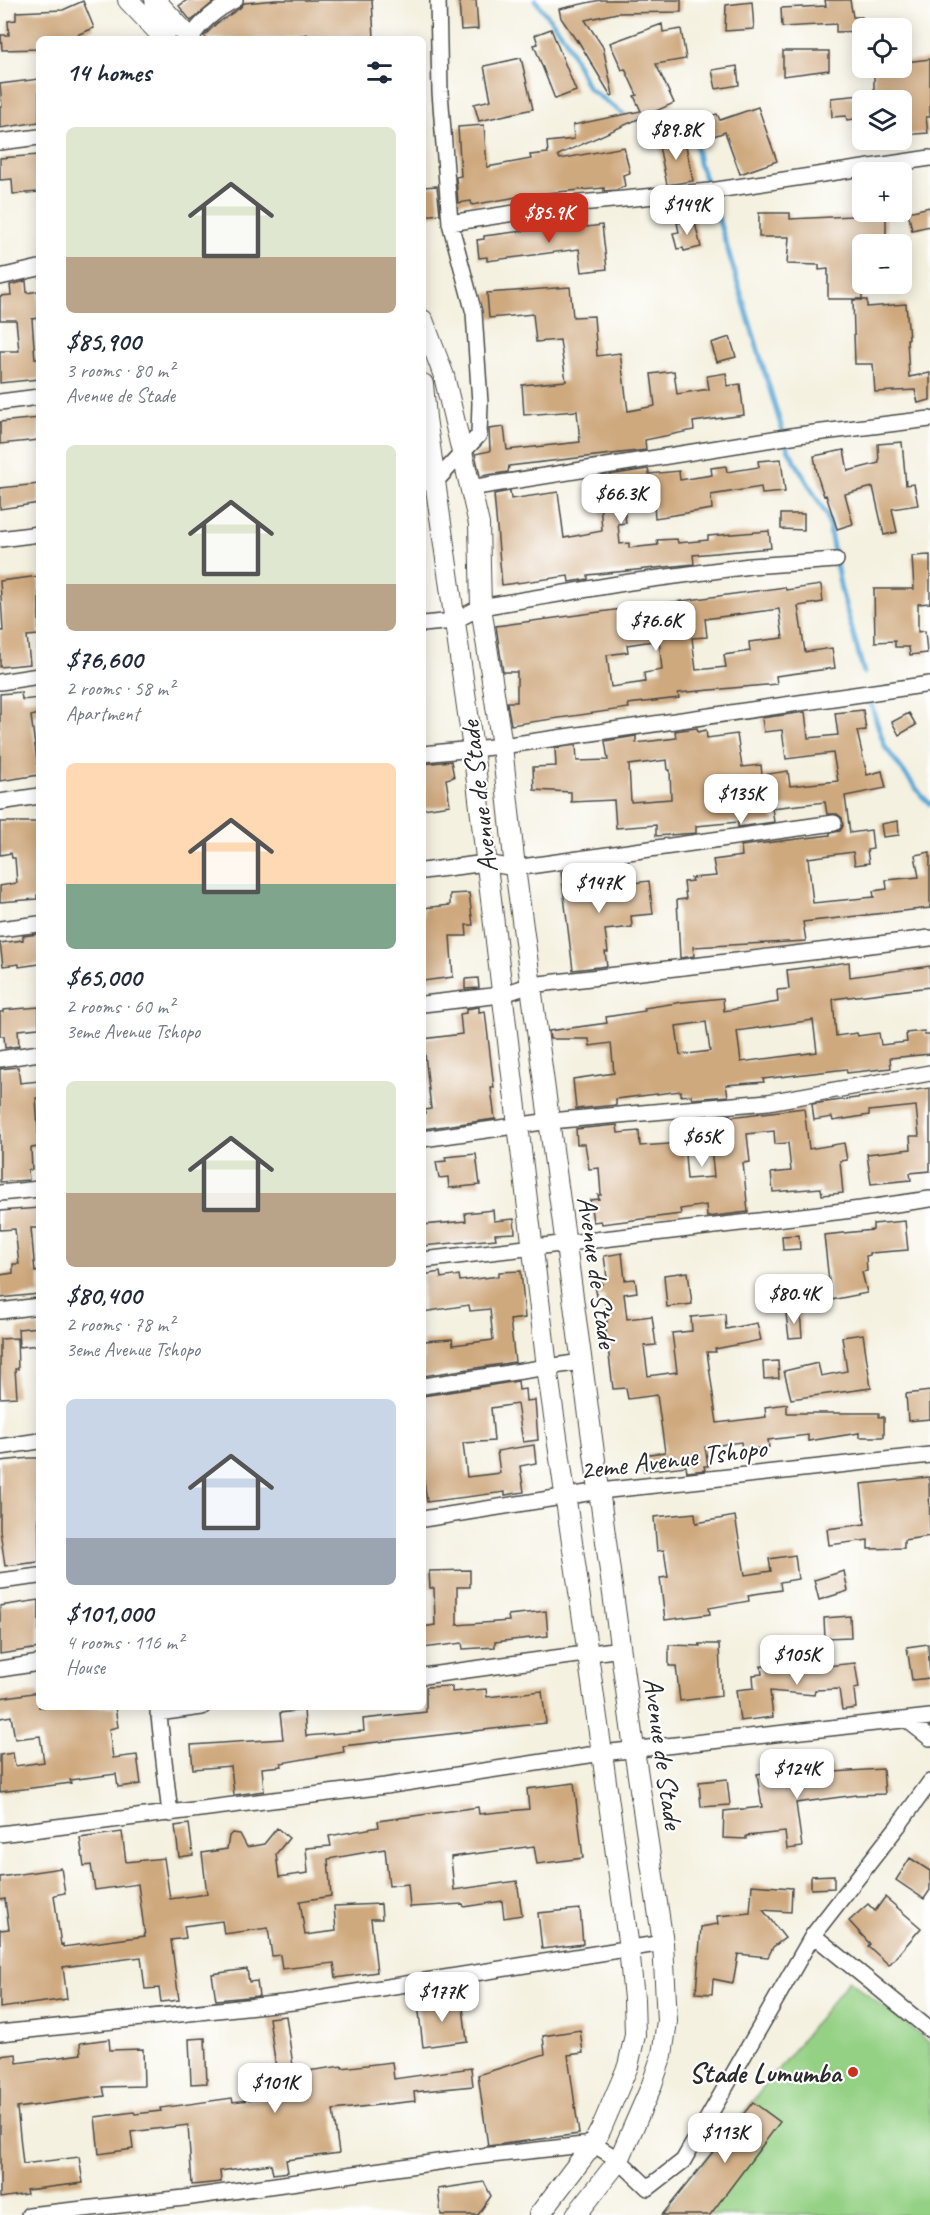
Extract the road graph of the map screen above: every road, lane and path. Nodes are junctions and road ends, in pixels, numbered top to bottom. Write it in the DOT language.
graph roads {
  1 [pos="128,0"];
  2 [pos="155,0"];
  3 [pos="235,0"];
  4 [pos="438,0"];
  5 [pos="162,36"];
  6 [pos="187,36"];
  7 [pos="192,36"];
  8 [pos="36,137"];
  9 [pos="0,142"];
  10 [pos="930,158"];
  11 [pos="450,223"];
  12 [pos="36,269"];
  13 [pos="0,277"];
  14 [pos="426,328"];
  15 [pos="36,397"];
  16 [pos="0,402"];
  17 [pos="426,418"];
  18 [pos="930,419"];
  19 [pos="462,454"];
  20 [pos="430,482"];
  21 [pos="470,488"];
  22 [pos="36,534"];
  23 [pos="0,539"];
  24 [pos="836,560"];
  25 [pos="481,607"];
  26 [pos="454,621"];
  27 [pos="426,624"];
  28 [pos="36,676"];
  29 [pos="0,682"];
  30 [pos="930,684"];
  31 [pos="502,746"];
  32 [pos="473,749"];
  33 [pos="426,754"];
  34 [pos="36,796"];
  35 [pos="0,802"];
  36 [pos="834,823"];
  37 [pos="486,863"];
  38 [pos="515,868"];
  39 [pos="426,871"];
  40 [pos="36,924"];
  41 [pos="0,929"];
  42 [pos="930,938"];
  43 [pos="531,985"];
  44 [pos="501,995"];
  45 [pos="426,1004"];
  46 [pos="36,1053"];
  47 [pos="0,1059"];
  48 [pos="930,1073"];
  49 [pos="550,1121"];
  50 [pos="519,1125"];
  51 [pos="426,1139"];
  52 [pos="36,1189"];
  53 [pos="0,1194"];
  54 [pos="930,1199"];
  55 [pos="565,1244"];
  56 [pos="534,1247"];
  57 [pos="426,1260"];
  58 [pos="36,1306"];
  59 [pos="0,1311"];
  60 [pos="581,1362"];
  61 [pos="547,1367"];
  62 [pos="426,1386"];
  63 [pos="36,1442"];
  64 [pos="0,1447"];
  65 [pos="930,1455"];
  66 [pos="600,1491"];
  67 [pos="566,1496"];
  68 [pos="426,1519"];
  69 [pos="36,1576"];
  70 [pos="0,1581"];
  71 [pos="621,1649"];
  72 [pos="588,1653"];
  73 [pos="36,1663"];
  74 [pos="0,1668"];
  75 [pos="426,1676"];
  76 [pos="158,1710"];
  77 [pos="930,1717"];
  78 [pos="907,1720"];
  79 [pos="930,1738"];
  80 [pos="634,1749"];
  81 [pos="602,1753"];
  82 [pos="930,1782"];
  83 [pos="170,1814"];
  84 [pos="0,1834"];
  85 [pos="813,1935"];
  86 [pos="663,1943"];
  87 [pos="629,1947"];
  88 [pos="930,2030"];
  89 [pos="0,2032"];
  90 [pos="593,2144"];
  91 [pos="619,2160"];
  92 [pos="29,2215"];
  93 [pos="539,2215"];
  94 [pos="576,2215"];
  1 -- 5 [label="street"];
  2 -- 6 [label="street"];
  3 -- 7 [label="street"];
  4 -- 11 [label="street"];
  8 -- 9 [label="street"];
  10 -- 11 [label="street"];
  11 -- 19 [label="street"];
  12 -- 13 [label="street"];
  14 -- 19 [label="street, Avenue de Stade"];
  15 -- 16 [label="street"];
  17 -- 20 [label="street"];
  18 -- 21 [label="street"];
  19 -- 20 [label="street"];
  19 -- 21 [label="street, Avenue de Stade"];
  20 -- 26 [label="street"];
  21 -- 25 [label="street, Avenue de Stade"];
  22 -- 23 [label="street"];
  24 -- 25 [label="street"];
  25 -- 26 [label="street"];
  25 -- 31 [label="street, Avenue de Stade"];
  26 -- 27 [label="street"];
  26 -- 32 [label="street"];
  28 -- 29 [label="street"];
  30 -- 31 [label="street"];
  31 -- 32 [label="street"];
  31 -- 38 [label="street, Avenue de Stade"];
  32 -- 33 [label="street"];
  32 -- 37 [label="street"];
  34 -- 35 [label="street"];
  36 -- 38 [label="street"];
  37 -- 38 [label="street"];
  37 -- 39 [label="street"];
  37 -- 44 [label="street"];
  38 -- 43 [label="street, Avenue de Stade"];
  40 -- 41 [label="street"];
  42 -- 43 [label="street"];
  43 -- 44 [label="street"];
  43 -- 49 [label="street, Avenue de Stade"];
  44 -- 45 [label="street"];
  44 -- 50 [label="street"];
  46 -- 47 [label="street"];
  48 -- 49 [label="street"];
  49 -- 50 [label="street"];
  49 -- 55 [label="street, Avenue de Stade"];
  50 -- 51 [label="street"];
  50 -- 56 [label="street"];
  52 -- 53 [label="street"];
  54 -- 55 [label="street"];
  55 -- 56 [label="street"];
  55 -- 60 [label="street, Avenue de Stade"];
  56 -- 57 [label="street"];
  56 -- 61 [label="street"];
  58 -- 59 [label="street"];
  60 -- 61 [label="street"];
  60 -- 66 [label="street, Avenue de Stade"];
  61 -- 62 [label="street"];
  61 -- 67 [label="street"];
  63 -- 64 [label="street"];
  65 -- 66 [label="street, 2eme Avenue Tshopo"];
  66 -- 67 [label="street, 2eme Avenue Tshopo"];
  66 -- 71 [label="street, Avenue de Stade"];
  67 -- 68 [label="street, 2eme Avenue Tshopo"];
  67 -- 72 [label="street"];
  69 -- 70 [label="street"];
  71 -- 72 [label="street"];
  71 -- 80 [label="street, Avenue de Stade"];
  72 -- 75 [label="street"];
  72 -- 81 [label="street"];
  73 -- 74 [label="street"];
  76 -- 83 [label="street"];
  77 -- 78 [label="street"];
  78 -- 79 [label="street"];
  78 -- 80 [label="street"];
  80 -- 81 [label="street"];
  80 -- 86 [label="street, Avenue de Stade"];
  81 -- 83 [label="street"];
  81 -- 87 [label="street"];
  82 -- 85 [label="street"];
  83 -- 84 [label="street"];
  85 -- 88 [label="street"];
  85 -- 91 [label="street"];
  86 -- 87 [label="street"];
  86 -- 91 [label="street, Avenue de Stade"];
  87 -- 89 [label="street"];
  87 -- 90 [label="street"];
  90 -- 91 [label="street"];
  90 -- 92 [label="street"];
  90 -- 93 [label="street"];
  91 -- 94 [label="street, Avenue de Stade"];
}
